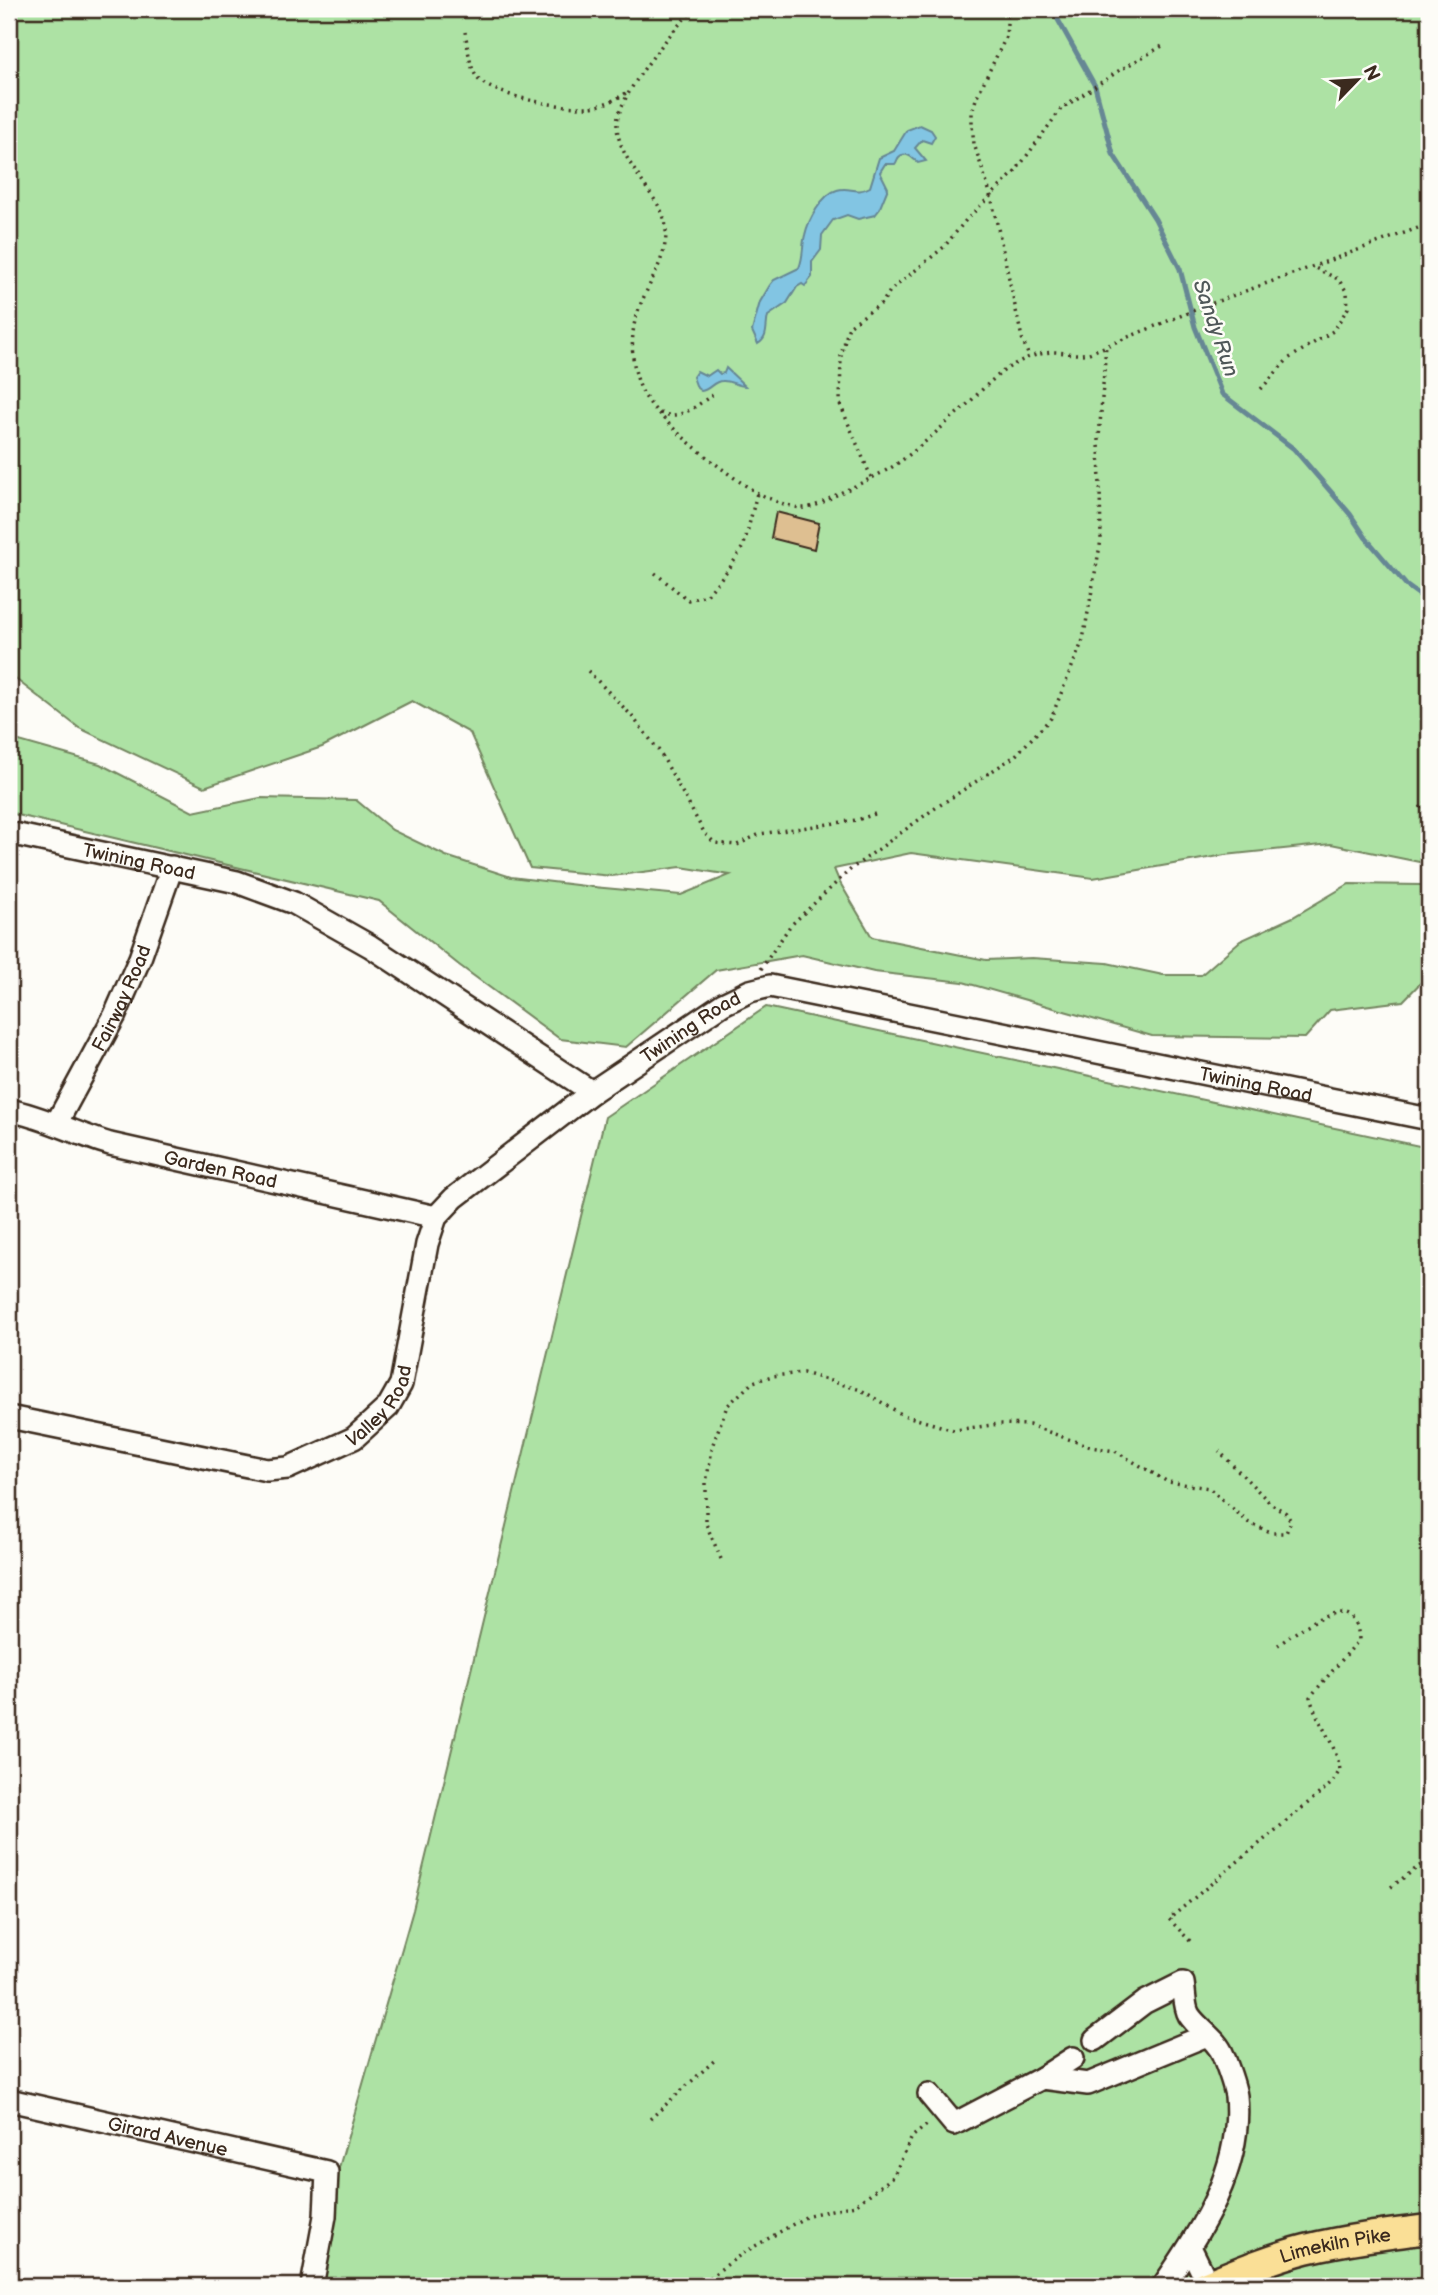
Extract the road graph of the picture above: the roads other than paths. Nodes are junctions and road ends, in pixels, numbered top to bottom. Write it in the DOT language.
graph roads {
  1 [pos="9,833"];
  2 [pos="172,867"];
  3 [pos="592,1092"];
  4 [pos="9,1110"];
  5 [pos="1429,1119"];
  6 [pos="56,1124"];
  7 [pos="436,1217"];
  8 [pos="9,1417"];
  9 [pos="1207,2035"];
  10 [pos="1095,2040"];
  11 [pos="1073,2058"];
  12 [pos="1042,2078"];
  13 [pos="929,2094"];
  14 [pos="9,2100"];
  15 [pos="1429,2229"];
  16 [pos="1190,2247"];
  17 [pos="1206,2285"];
  18 [pos="312,2286"];
  19 [pos="1163,2286"];
  1 -- 2 [label="street, Twining Road"];
  2 -- 3 [label="street, Twining Road"];
  2 -- 6 [label="street, Fairway Road"];
  3 -- 5 [label="street, Twining Road"];
  3 -- 7 [label="street"];
  4 -- 6 [label="street, Garden Road"];
  6 -- 7 [label="street, Garden Road"];
  7 -- 8 [label="street, Valley Road"];
  9 -- 10 [label="street"];
  9 -- 12 [label="street"];
  9 -- 16 [label="street"];
  11 -- 12 [label="street"];
  12 -- 13 [label="street"];
  14 -- 18 [label="street, Girard Avenue"];
  15 -- 17 [label="main road, Limekiln Pike"];
  16 -- 17 [label="street"];
  16 -- 19 [label="street"];
}
